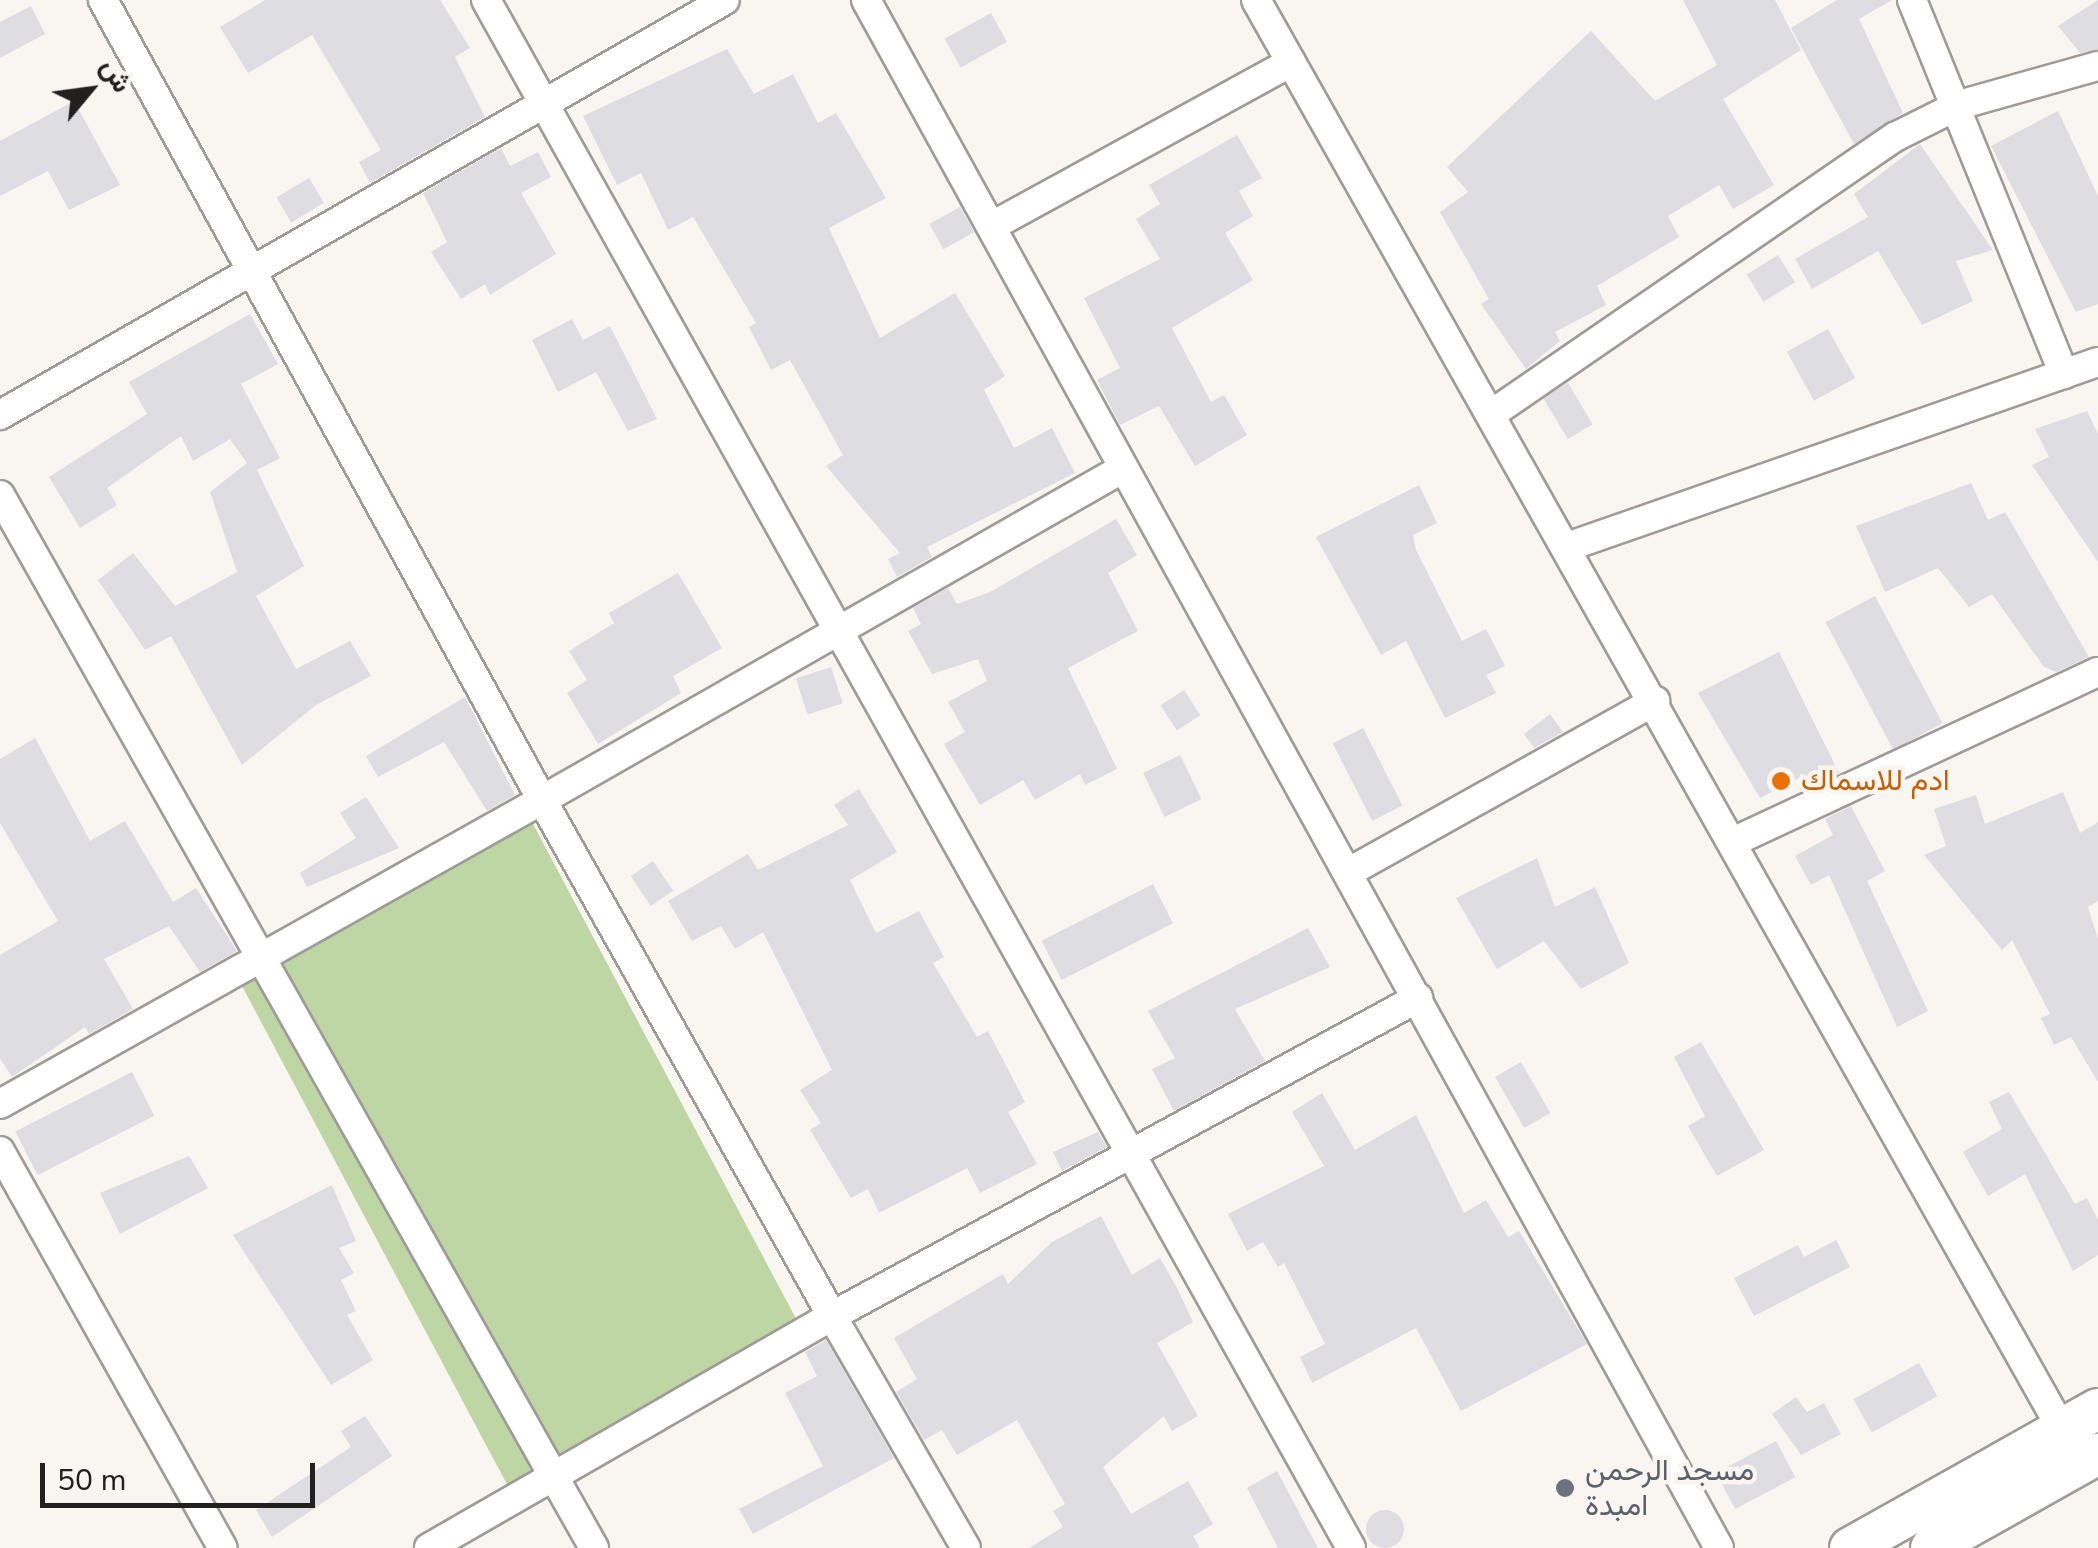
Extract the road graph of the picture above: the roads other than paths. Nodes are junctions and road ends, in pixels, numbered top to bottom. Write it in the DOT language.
graph roads {
  1 [pos="103,0"];
  2 [pos="486,0"];
  3 [pos="725,0"];
  4 [pos="866,0"];
  5 [pos="1256,0"];
  6 [pos="1912,0"];
  7 [pos="1291,62"];
  8 [pos="2098,66"];
  9 [pos="544,101"];
  10 [pos="1959,104"];
  11 [pos="992,226"];
  12 [pos="252,266"];
  13 [pos="2098,362"];
  14 [pos="2064,374"];
  15 [pos="1493,413"];
  16 [pos="0,416"];
  17 [pos="1120,470"];
  18 [pos="0,495"];
  19 [pos="1567,547"];
  20 [pos="836,631"];
  21 [pos="2098,672"];
  22 [pos="1655,702"];
  23 [pos="542,800"];
  24 [pos="1735,841"];
  25 [pos="1349,872"];
  26 [pos="267,955"];
  27 [pos="1418,998"];
  28 [pos="0,1104"];
  29 [pos="0,1151"];
  30 [pos="1134,1158"];
  31 [pos="832,1316"];
  32 [pos="2098,1409"];
  33 [pos="2080,1449"];
  34 [pos="552,1476"];
  35 [pos="223,1548"];
  36 [pos="429,1548"];
  37 [pos="594,1548"];
  38 [pos="966,1548"];
  39 [pos="1352,1548"];
  40 [pos="1719,1548"];
  41 [pos="1850,1548"];
  42 [pos="1931,1548"];
  1 -- 12 [label="street"];
  2 -- 9 [label="street"];
  3 -- 9 [label="street"];
  4 -- 11 [label="street"];
  5 -- 7 [label="street"];
  6 -- 10 [label="street"];
  7 -- 11 [label="street"];
  7 -- 15 [label="street"];
  8 -- 10 [label="street"];
  9 -- 12 [label="street"];
  9 -- 20 [label="street"];
  10 -- 14 [label="street"];
  10 -- 15 [label="street"];
  11 -- 17 [label="street"];
  12 -- 16 [label="street"];
  12 -- 23 [label="street"];
  13 -- 14 [label="street"];
  14 -- 19 [label="street"];
  15 -- 19 [label="street"];
  17 -- 20 [label="street"];
  17 -- 25 [label="street"];
  18 -- 26 [label="street"];
  19 -- 22 [label="street"];
  20 -- 23 [label="street"];
  20 -- 30 [label="street"];
  21 -- 24 [label="street"];
  22 -- 24 [label="street"];
  22 -- 25 [label="street"];
  23 -- 26 [label="street"];
  23 -- 31 [label="street"];
  24 -- 33 [label="street"];
  25 -- 27 [label="street"];
  26 -- 28 [label="street"];
  26 -- 34 [label="street"];
  27 -- 30 [label="street"];
  27 -- 40 [label="street"];
  29 -- 35 [label="street"];
  30 -- 31 [label="street"];
  30 -- 39 [label="street"];
  31 -- 34 [label="street"];
  31 -- 38 [label="street"];
  32 -- 33 [label="main road"];
  33 -- 41 [label="main road"];
  33 -- 42 [label="main road"];
  34 -- 36 [label="street"];
  34 -- 37 [label="street"];
}
